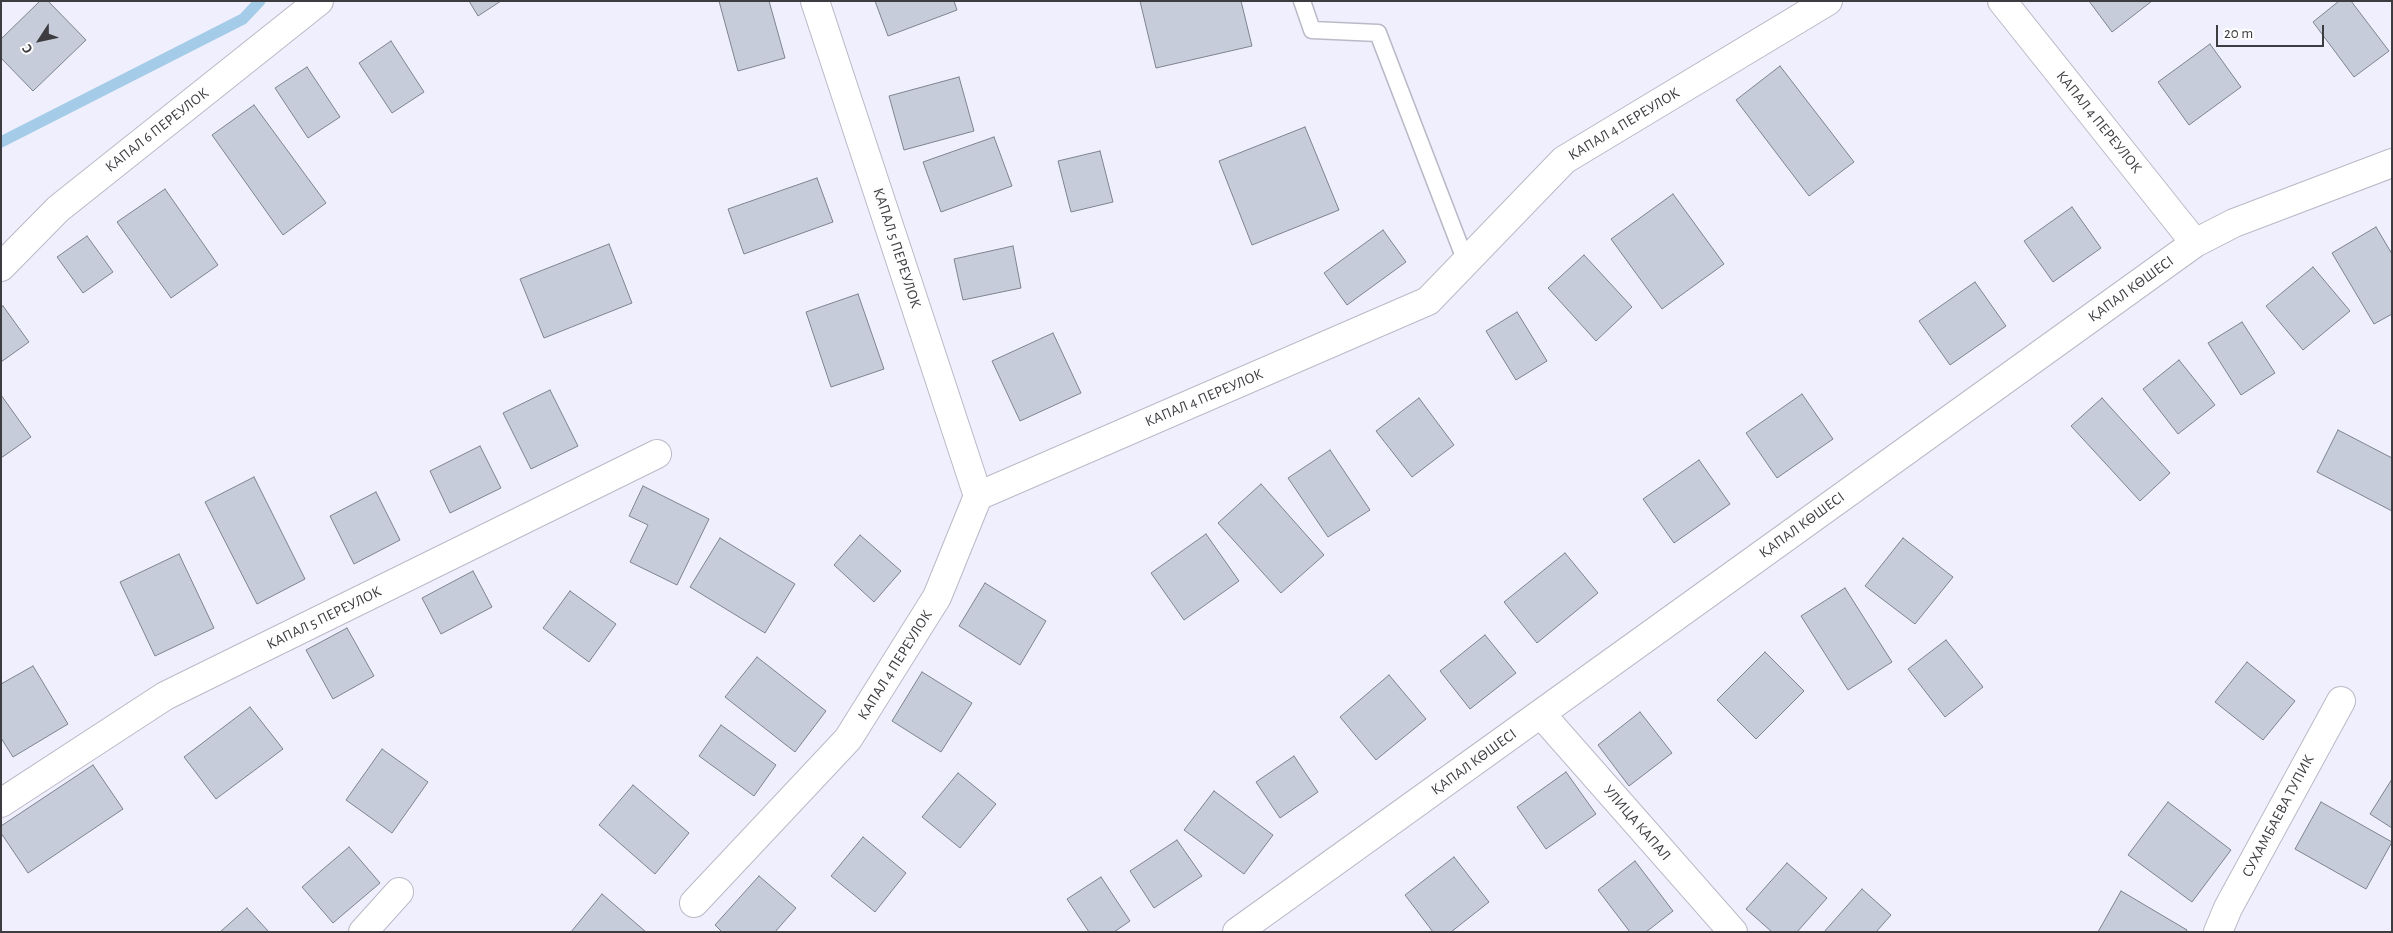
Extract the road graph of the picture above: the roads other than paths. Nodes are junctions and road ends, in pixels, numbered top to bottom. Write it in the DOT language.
graph roads {
  1 [pos="319,1"];
  2 [pos="815,1"];
  3 [pos="1302,1"];
  4 [pos="1828,1"];
  5 [pos="2002,1"];
  6 [pos="2392,163"];
  7 [pos="2195,243"];
  8 [pos="1466,262"];
  9 [pos="1,267"];
  10 [pos="657,454"];
  11 [pos="978,496"];
  12 [pos="2340,700"];
  13 [pos="1541,714"];
  14 [pos="1,803"];
  15 [pos="399,892"];
  16 [pos="694,904"];
  17 [pos="363,932"];
  18 [pos="1237,932"];
  19 [pos="1733,932"];
  20 [pos="2218,932"];
  1 -- 9 [label="street, КАПАЛ 6 ПЕРЕУЛОК"];
  2 -- 11 [label="street, КАПАЛ 5 ПЕРЕУЛОК"];
  3 -- 8 [label="lane"];
  4 -- 8 [label="street, КАПАЛ 4 ПЕРЕУЛОК"];
  5 -- 7 [label="street, КАПАЛ 4 ПЕРЕУЛОК"];
  6 -- 7 [label="street, ҚАПАЛ КӨШЕСІ"];
  7 -- 13 [label="street, ҚАПАЛ КӨШЕСІ"];
  8 -- 11 [label="street, КАПАЛ 4 ПЕРЕУЛОК"];
  10 -- 14 [label="street, КАПАЛ 5 ПЕРЕУЛОК"];
  11 -- 16 [label="street, КАПАЛ 4 ПЕРЕУЛОК"];
  12 -- 20 [label="street, СУХАМБАЕВА ТУПИК"];
  13 -- 18 [label="street, ҚАПАЛ КӨШЕСІ"];
  13 -- 19 [label="street, УЛИЦА КАПАЛ"];
  15 -- 17 [label="street"];
}
